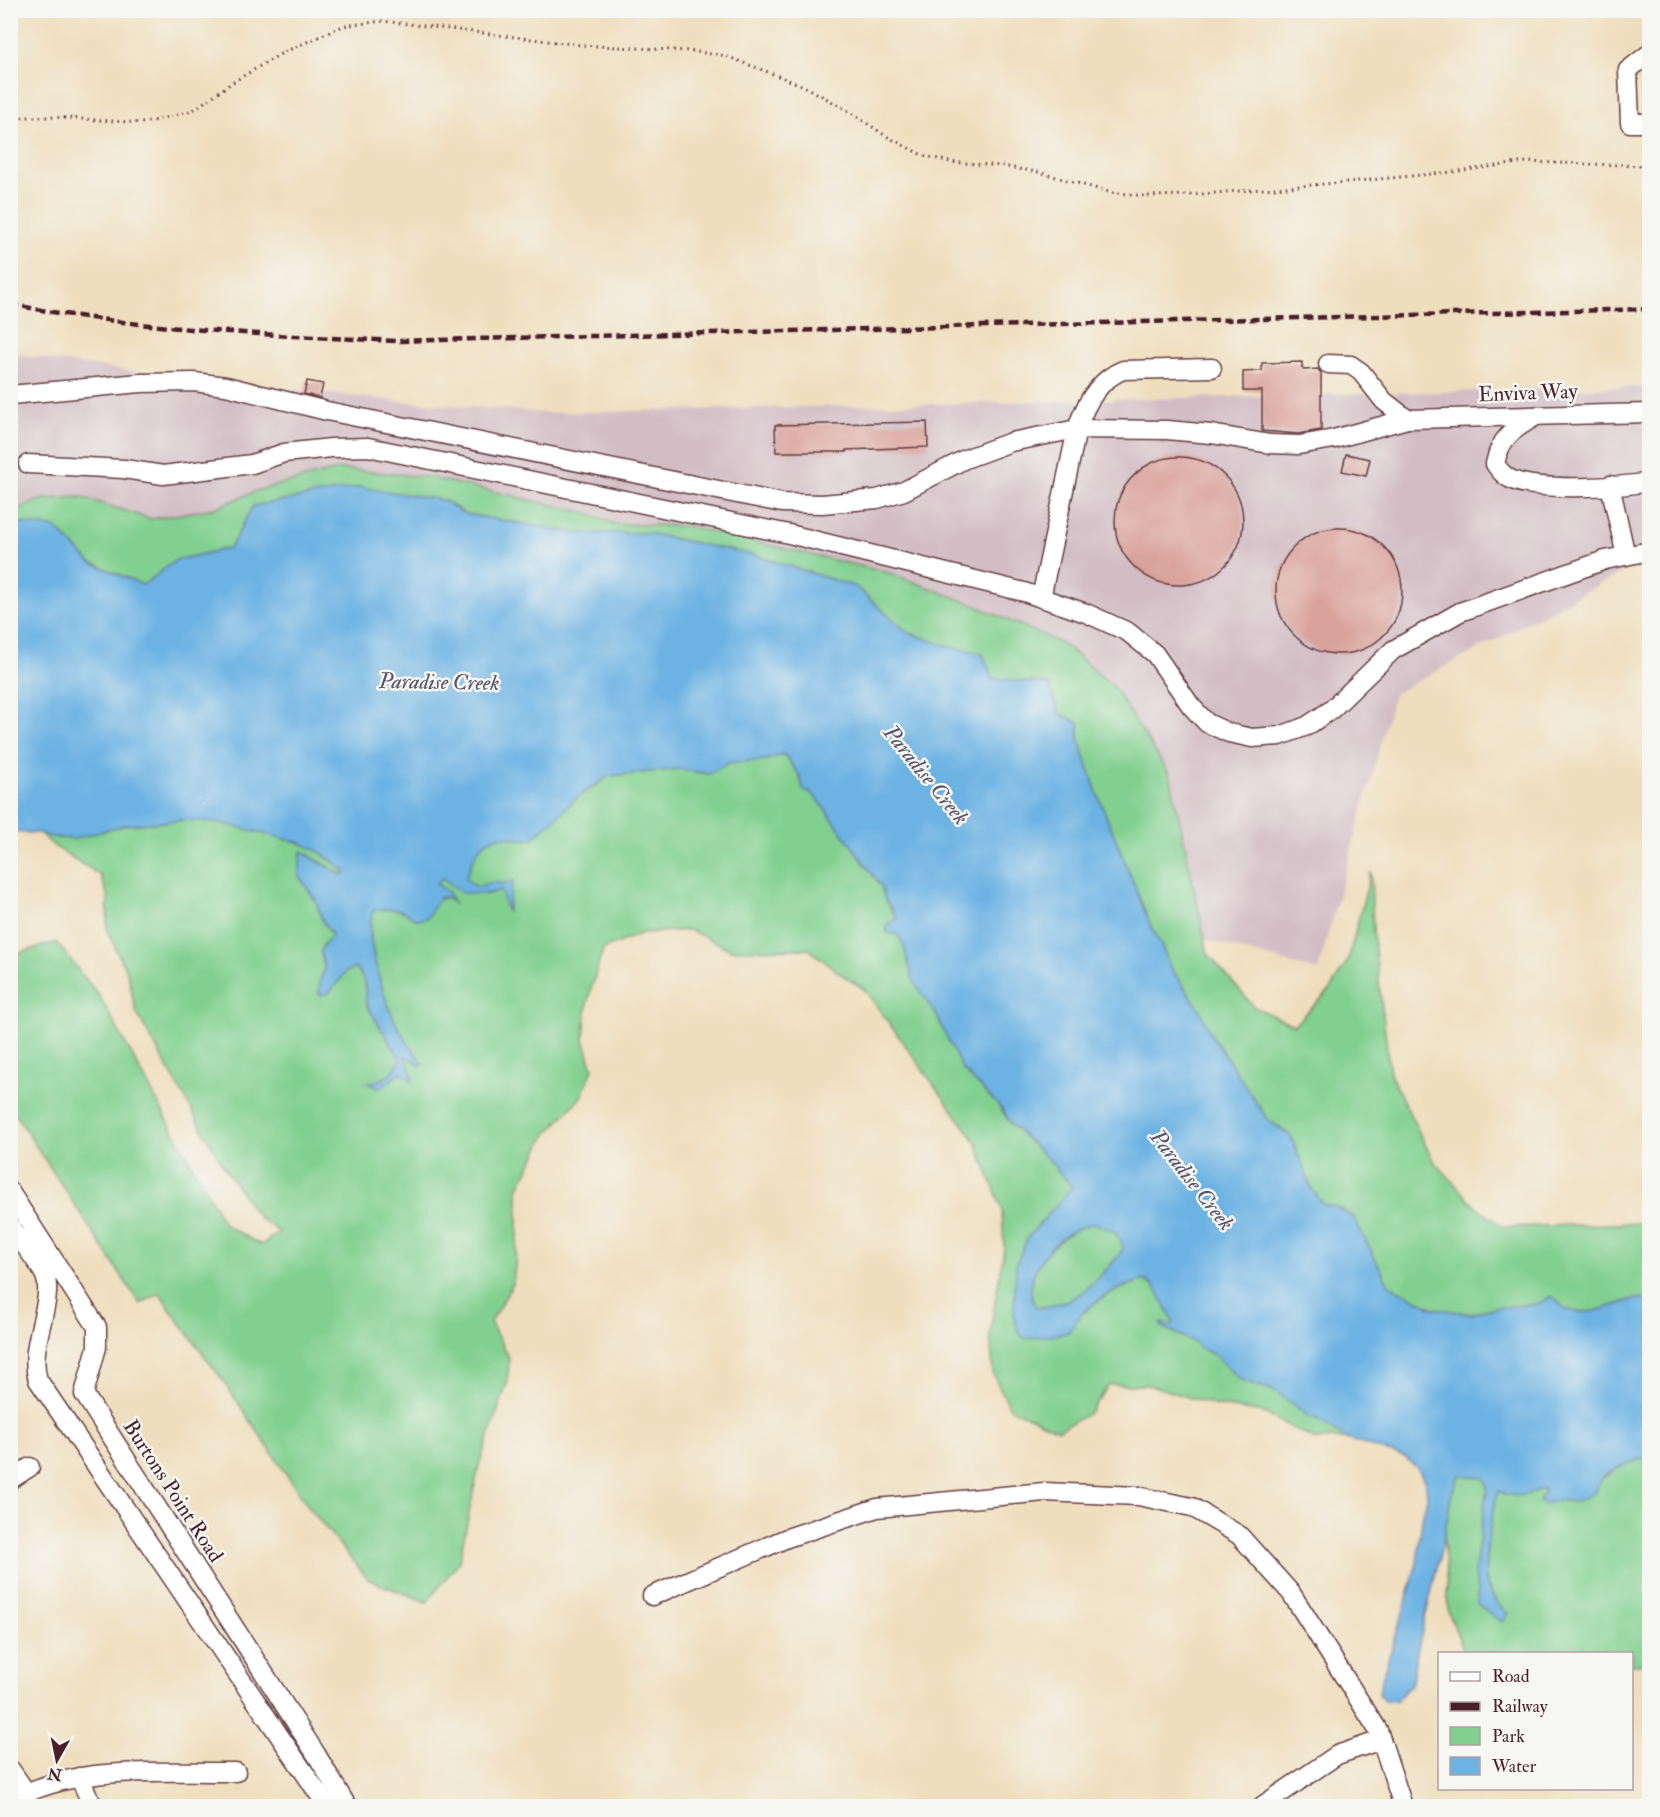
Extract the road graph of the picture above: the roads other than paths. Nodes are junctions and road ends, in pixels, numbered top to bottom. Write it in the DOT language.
graph roads {
  1 [pos="1650,53"];
  2 [pos="1650,123"];
  3 [pos="1328,364"];
  4 [pos="1212,368"];
  5 [pos="10,395"];
  6 [pos="1650,413"];
  7 [pos="1536,416"];
  8 [pos="1407,419"];
  9 [pos="1077,429"];
  10 [pos="28,464"];
  11 [pos="1650,482"];
  12 [pos="1610,485"];
  13 [pos="1650,551"];
  14 [pos="1626,556"];
  15 [pos="1041,598"];
  16 [pos="10,1192"];
  17 [pos="10,1227"];
  18 [pos="30,1467"];
  19 [pos="10,1480"];
  20 [pos="652,1596"];
  21 [pos="1381,1740"];
  22 [pos="10,1769"];
  23 [pos="236,1772"];
  24 [pos="79,1777"];
  25 [pos="18,1796"];
  26 [pos="93,1806"];
  27 [pos="327,1806"];
  28 [pos="346,1806"];
  29 [pos="1262,1806"];
  30 [pos="1403,1806"];
  1 -- 2 [label="street"];
  3 -- 8 [label="street"];
  4 -- 9 [label="street"];
  5 -- 9 [label="street, Enviva Way"];
  6 -- 7 [label="street, Enviva Way"];
  7 -- 8 [label="street, Enviva Way"];
  7 -- 12 [label="street"];
  8 -- 9 [label="street, Enviva Way"];
  9 -- 15 [label="street"];
  10 -- 15 [label="street"];
  11 -- 12 [label="street"];
  12 -- 14 [label="street"];
  13 -- 14 [label="street"];
  14 -- 15 [label="street"];
  16 -- 28 [label="street, Burtons Point Road"];
  17 -- 27 [label="street"];
  18 -- 19 [label="street"];
  20 -- 21 [label="street"];
  21 -- 29 [label="street"];
  21 -- 30 [label="street"];
  22 -- 25 [label="street"];
  23 -- 24 [label="street"];
  24 -- 25 [label="street"];
  24 -- 26 [label="street"];
}
